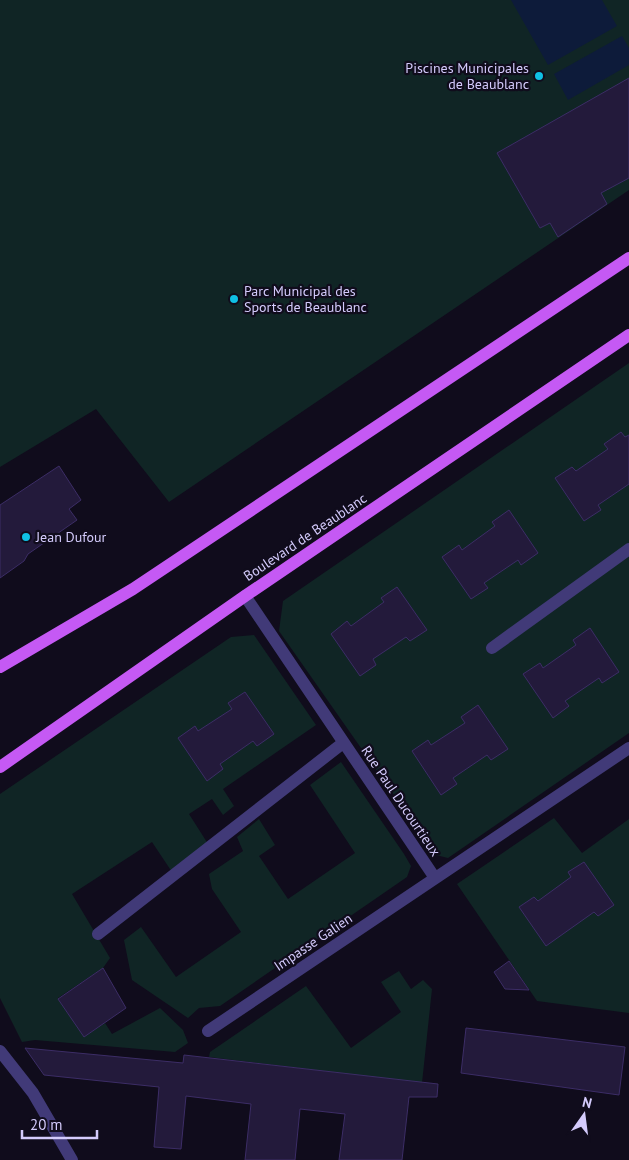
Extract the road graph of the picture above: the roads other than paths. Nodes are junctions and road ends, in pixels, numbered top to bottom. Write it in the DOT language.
graph roads {
  1 [pos="629,258"];
  2 [pos="629,334"];
  3 [pos="629,549"];
  4 [pos="245,596"];
  5 [pos="492,648"];
  6 [pos="0,667"];
  7 [pos="343,743"];
  8 [pos="629,748"];
  9 [pos="0,767"];
  10 [pos="435,878"];
  11 [pos="98,934"];
  12 [pos="208,1031"];
  13 [pos="0,1051"];
  14 [pos="72,1160"];
  1 -- 6 [label="main road"];
  2 -- 4 [label="main road, Boulevard de Beaublanc"];
  3 -- 5 [label="street"];
  4 -- 7 [label="street, Rue Paul Ducourtieux"];
  4 -- 9 [label="main road, Boulevard de Beaublanc"];
  7 -- 10 [label="street, Rue Paul Ducourtieux"];
  7 -- 11 [label="street"];
  8 -- 10 [label="street, Rue Paul Ducourtieux"];
  10 -- 12 [label="street, Impasse Galien"];
  13 -- 14 [label="street"];
}
